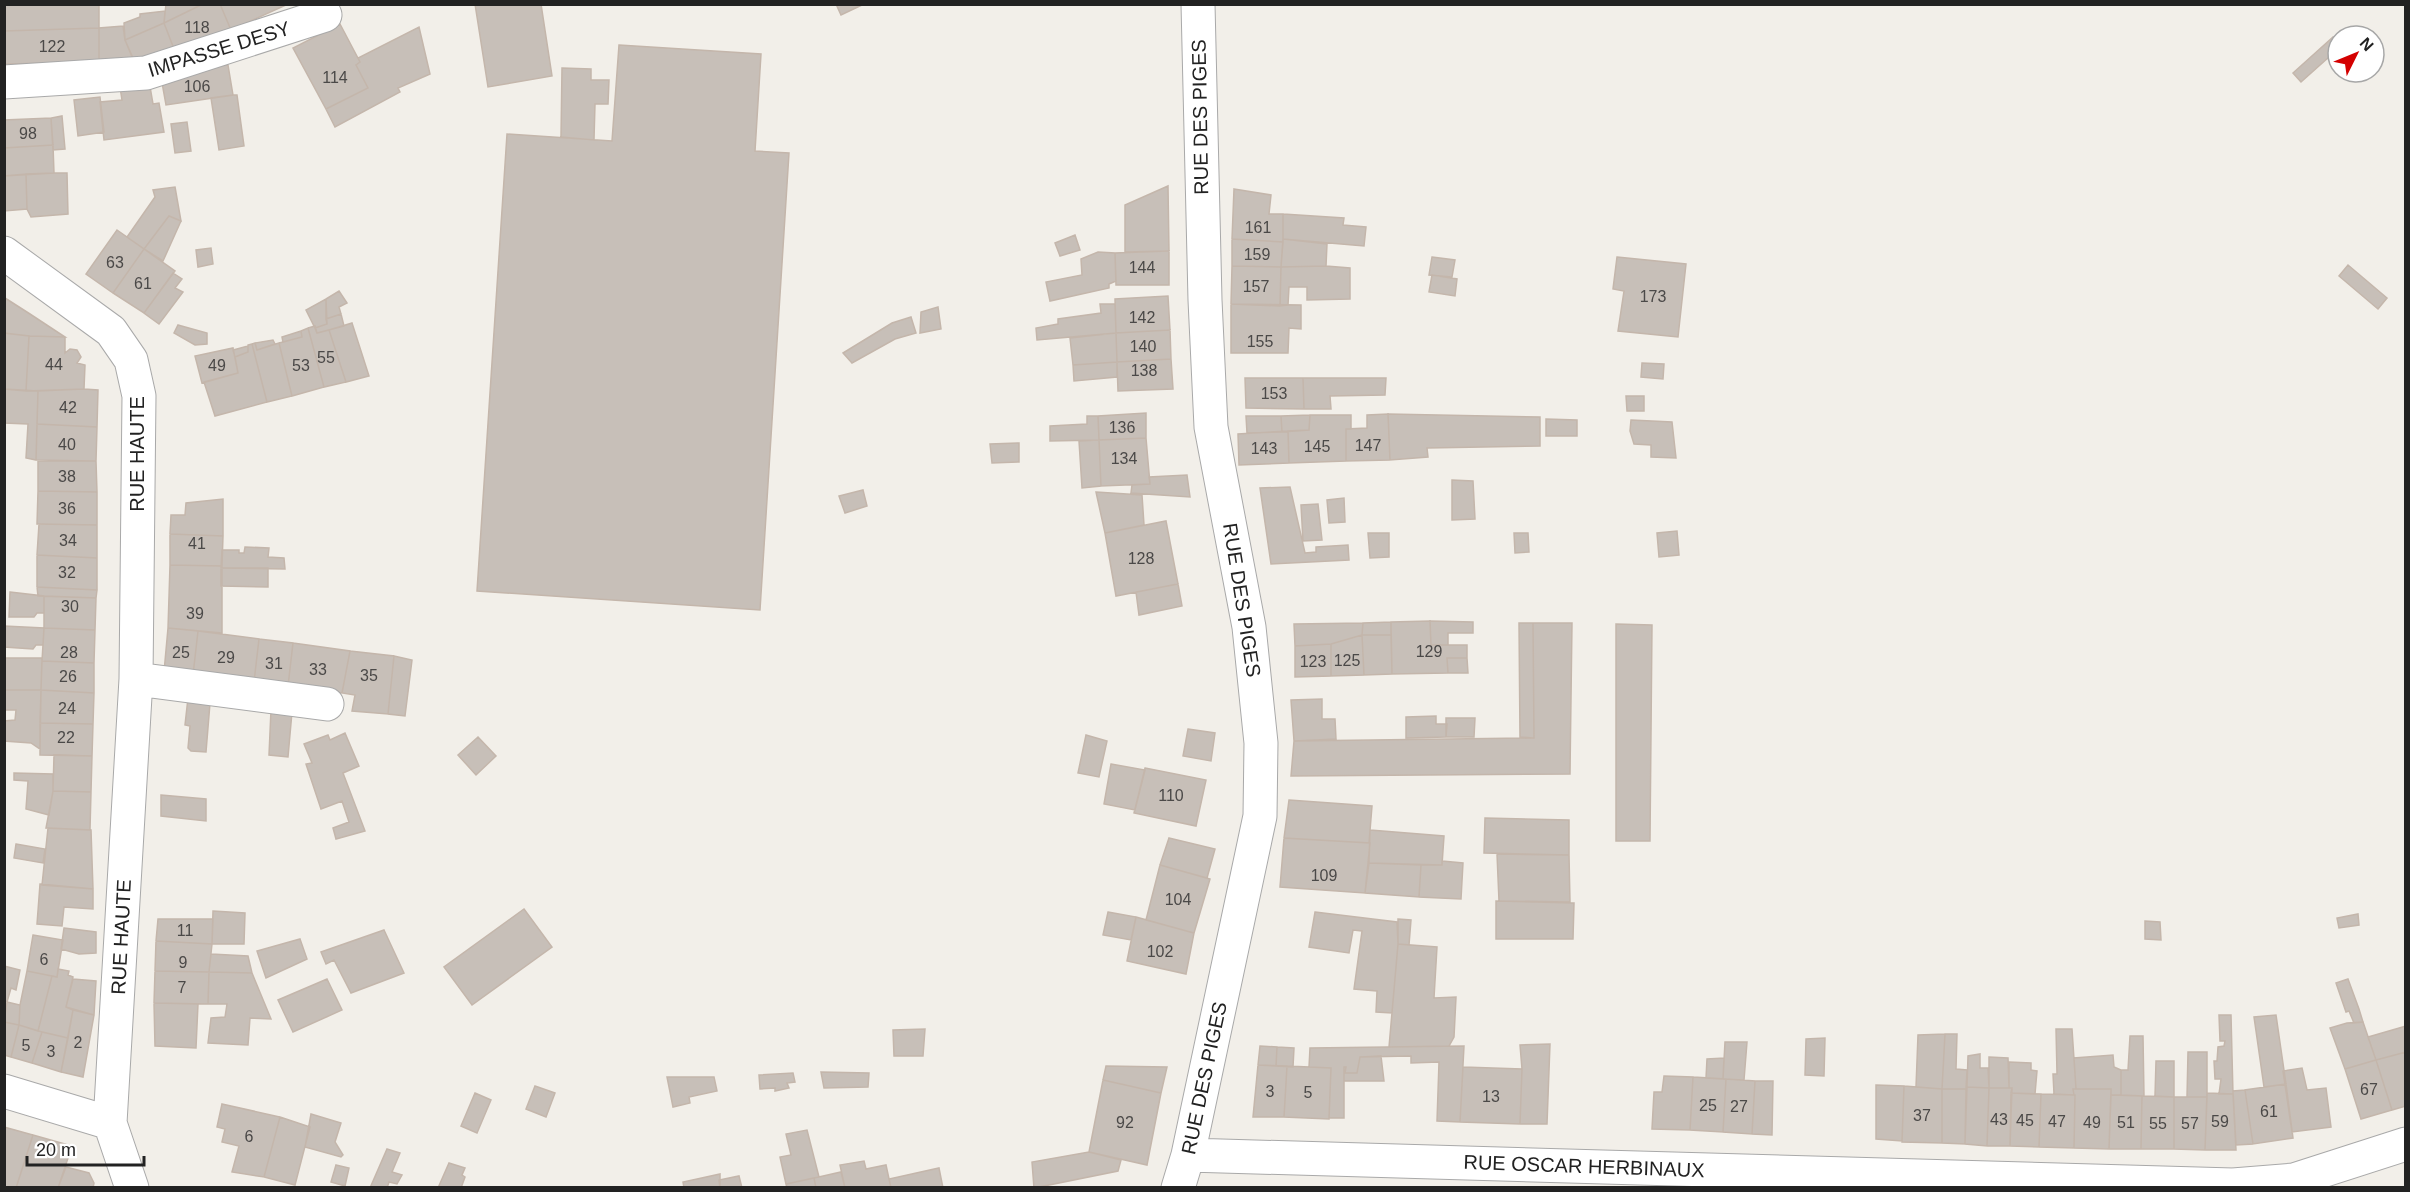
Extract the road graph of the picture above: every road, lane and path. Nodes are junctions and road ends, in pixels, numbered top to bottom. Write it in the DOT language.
graph roads {
  1 [pos="1198,4"];
  2 [pos="325,15"];
  3 [pos="4,82"];
  4 [pos="4,253"];
  5 [pos="136,679"];
  6 [pos="327,704"];
  7 [pos="4,1091"];
  8 [pos="110,1123"];
  9 [pos="2406,1144"];
  10 [pos="1188,1155"];
  11 [pos="132,1188"];
  12 [pos="1178,1188"];
  1 -- 10 [label="street, RUE DES PIGES"];
  2 -- 3 [label="street, IMPASSE DESY"];
  4 -- 5 [label="street, RUE HAUTE"];
  5 -- 6 [label="street"];
  5 -- 8 [label="street, RUE HAUTE"];
  7 -- 8 [label="street"];
  8 -- 11 [label="street"];
  9 -- 10 [label="street, RUE OSCAR HERBINAUX"];
  10 -- 12 [label="street, RUE DES PIGES"];
}
